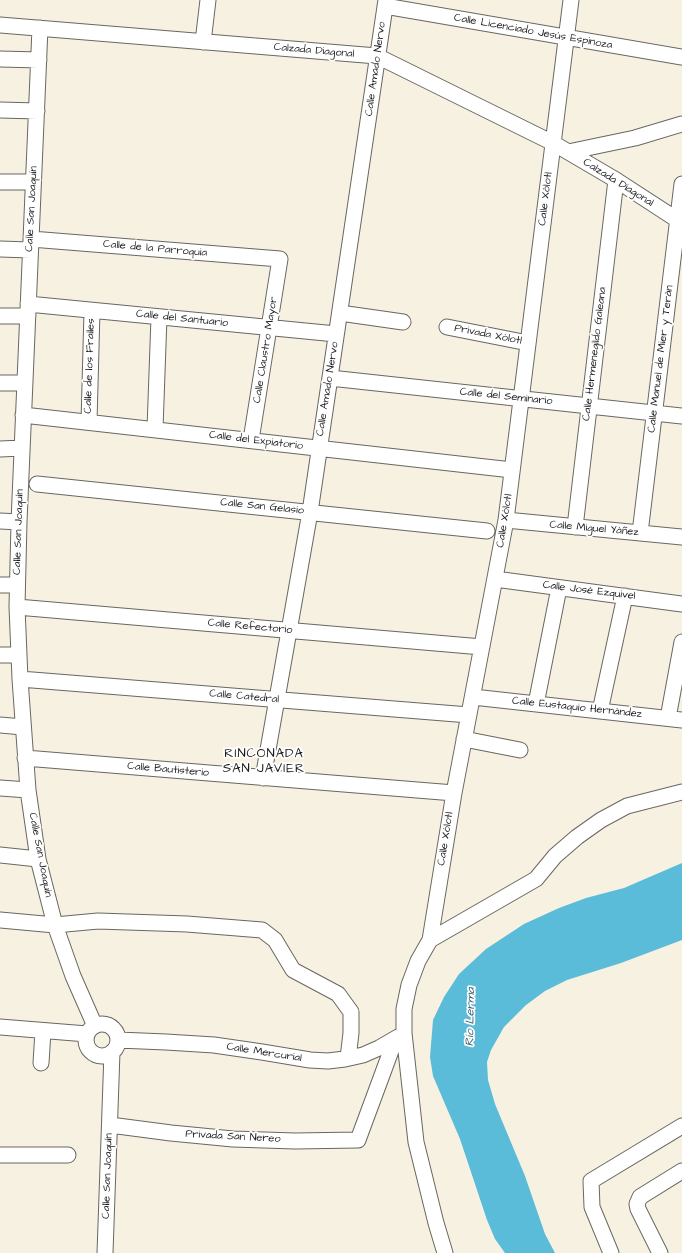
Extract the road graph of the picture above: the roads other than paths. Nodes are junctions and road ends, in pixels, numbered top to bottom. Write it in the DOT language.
graph roads {
  1 [pos="208,0"];
  2 [pos="571,0"];
  3 [pos="385,3"];
  4 [pos="0,24"];
  5 [pos="40,28"];
  6 [pos="566,38"];
  7 [pos="203,42"];
  8 [pos="378,56"];
  9 [pos="682,57"];
  10 [pos="0,59"];
  11 [pos="39,60"];
  12 [pos="0,110"];
  13 [pos="37,110"];
  14 [pos="682,124"];
  15 [pos="552,143"];
  16 [pos="568,152"];
  17 [pos="616,180"];
  18 [pos="0,182"];
  19 [pos="33,182"];
  20 [pos="682,184"];
  21 [pos="680,222"];
  22 [pos="31,244"];
  23 [pos="0,249"];
  24 [pos="280,259"];
  25 [pos="28,310"];
  26 [pos="92,311"];
  27 [pos="340,314"];
  28 [pos="0,316"];
  29 [pos="159,317"];
  30 [pos="404,322"];
  31 [pos="448,327"];
  32 [pos="269,328"];
  33 [pos="336,334"];
  34 [pos="528,343"];
  35 [pos="330,378"];
  36 [pos="0,383"];
  37 [pos="25,383"];
  38 [pos="521,398"];
  39 [pos="589,406"];
  40 [pos="654,413"];
  41 [pos="23,415"];
  42 [pos="682,416"];
  43 [pos="89,422"];
  44 [pos="155,430"];
  45 [pos="251,440"];
  46 [pos="22,448"];
  47 [pos="319,448"];
  48 [pos="0,449"];
  49 [pos="512,470"];
  50 [pos="37,484"];
  51 [pos="310,512"];
  52 [pos="506,520"];
  53 [pos="0,522"];
  54 [pos="18,522"];
  55 [pos="575,527"];
  56 [pos="487,531"];
  57 [pos="640,533"];
  58 [pos="682,537"];
  59 [pos="495,579"];
  60 [pos="0,585"];
  61 [pos="17,585"];
  62 [pos="559,588"];
  63 [pos="625,596"];
  64 [pos="682,604"];
  65 [pos="17,607"];
  66 [pos="289,630"];
  67 [pos="682,642"];
  68 [pos="482,647"];
  69 [pos="0,655"];
  70 [pos="18,655"];
  71 [pos="20,679"];
  72 [pos="472,696"];
  73 [pos="277,699"];
  74 [pos="536,704"];
  75 [pos="600,711"];
  76 [pos="469,715"];
  77 [pos="675,719"];
  78 [pos="0,725"];
  79 [pos="23,727"];
  80 [pos="464,739"];
  81 [pos="520,750"];
  82 [pos="25,758"];
  83 [pos="263,778"];
  84 [pos="0,788"];
  85 [pos="28,790"];
  86 [pos="682,792"];
  87 [pos="454,793"];
  88 [pos="0,855"];
  89 [pos="38,859"];
  90 [pos="0,920"];
  91 [pos="55,925"];
  92 [pos="430,940"];
  93 [pos="0,1027"];
  94 [pos="91,1030"];
  95 [pos="43,1031"];
  96 [pos="399,1036"];
  97 [pos="115,1046"];
  98 [pos="348,1058"];
  99 [pos="41,1063"];
  100 [pos="110,1125"];
  101 [pos="682,1126"];
  102 [pos="0,1155"];
  103 [pos="68,1155"];
  104 [pos="682,1171"];
  105 [pos="105,1253"];
  106 [pos="445,1253"];
  107 [pos="611,1253"];
  108 [pos="660,1253"];
  1 -- 7 [label="street"];
  2 -- 6 [label="street, Calle Xólotl"];
  3 -- 6 [label="street, Calle Licenciado Jesús Espinoza"];
  3 -- 8 [label="street, Calle Amado Nervo"];
  4 -- 5 [label="street, Calzada Diagonal"];
  5 -- 7 [label="street, Calzada Diagonal"];
  5 -- 11 [label="street, Calle San Joaquín"];
  6 -- 9 [label="street, Calle Licenciado Jesús Espinoza"];
  6 -- 15 [label="street, Calle Xólotl"];
  7 -- 8 [label="street, Calzada Diagonal"];
  8 -- 15 [label="street, Calzada Diagonal"];
  8 -- 27 [label="street, Calle Amado Nervo"];
  10 -- 11 [label="street"];
  11 -- 13 [label="street, Calle San Joaquín"];
  12 -- 13 [label="street"];
  13 -- 19 [label="street, Calle San Joaquín"];
  14 -- 16 [label="street"];
  15 -- 16 [label="street, Calzada Diagonal"];
  15 -- 34 [label="street, Calle Xólotl"];
  16 -- 17 [label="street, Calzada Diagonal"];
  17 -- 21 [label="street, Calzada Diagonal"];
  17 -- 39 [label="street, Calle Hermenegildo Galeana"];
  18 -- 19 [label="street"];
  19 -- 22 [label="street, Calle San Joaquín"];
  20 -- 21 [label="street, Calle Manuel de Mier y Terán"];
  21 -- 40 [label="street, Calle Manuel de Mier y Terán"];
  22 -- 23 [label="street, Calle de la Parroquia"];
  22 -- 24 [label="street, Calle de la Parroquia"];
  22 -- 25 [label="street, Calle San Joaquín"];
  24 -- 32 [label="street, Calle Claustro Mayor"];
  25 -- 26 [label="street, Calle del Santuario"];
  25 -- 28 [label="street, Calle del Santuario"];
  25 -- 37 [label="street, Calle San Joaquín"];
  26 -- 29 [label="street, Calle del Santuario"];
  26 -- 43 [label="street, Calle de los Frailes"];
  27 -- 30 [label="street"];
  27 -- 33 [label="street, Calle Amado Nervo"];
  29 -- 32 [label="street, Calle del Santuario"];
  29 -- 44 [label="street"];
  31 -- 34 [label="street, Privada Xólotl"];
  32 -- 33 [label="street, Calle del Santuario"];
  32 -- 45 [label="street, Calle Claustro Mayor"];
  33 -- 35 [label="street, Calle Amado Nervo"];
  34 -- 38 [label="street, Calle Xólotl"];
  35 -- 38 [label="street, Calle del Seminario"];
  35 -- 47 [label="street, Calle Amado Nervo"];
  36 -- 37 [label="street"];
  37 -- 41 [label="street, Calle San Joaquín"];
  38 -- 39 [label="street, Calle del Seminario"];
  38 -- 49 [label="street, Calle Xólotl"];
  39 -- 40 [label="street, Calle del Seminario"];
  39 -- 55 [label="street, Calle Hermenegildo Galeana"];
  40 -- 42 [label="street, Calle del Seminario"];
  40 -- 57 [label="street, Calle Manuel de Mier y Terán"];
  41 -- 43 [label="street, Calle del Expiatorio"];
  41 -- 46 [label="street, Calle San Joaquín"];
  43 -- 44 [label="street, Calle del Expiatorio"];
  44 -- 45 [label="street, Calle del Expiatorio"];
  45 -- 47 [label="street, Calle del Expiatorio"];
  46 -- 48 [label="street"];
  46 -- 54 [label="street, Calle San Joaquín"];
  47 -- 49 [label="street, Calle del Expiatorio"];
  47 -- 51 [label="street, Calle Amado Nervo"];
  49 -- 52 [label="street, Calle Xólotl"];
  50 -- 51 [label="street, Calle San Gelasio"];
  51 -- 56 [label="street, Calle San Gelasio"];
  51 -- 66 [label="street, Calle Amado Nervo"];
  52 -- 55 [label="street, Calle Miguel Yáñez"];
  52 -- 59 [label="street, Calle Xólotl"];
  53 -- 54 [label="street"];
  54 -- 61 [label="street, Calle San Joaquín"];
  55 -- 57 [label="street, Calle Miguel Yáñez"];
  57 -- 58 [label="street, Calle Miguel Yáñez"];
  59 -- 62 [label="street, Calle José Ezquivel"];
  59 -- 68 [label="street, Calle Xólotl"];
  60 -- 61 [label="street"];
  61 -- 65 [label="street, Calle San Joaquín"];
  62 -- 63 [label="street, Calle José Ezquivel"];
  62 -- 74 [label="street"];
  63 -- 64 [label="street, Calle José Ezquivel"];
  63 -- 75 [label="street"];
  65 -- 66 [label="street, Calle Refectorio"];
  65 -- 70 [label="street, Calle San Joaquín"];
  66 -- 68 [label="street, Calle Refectorio"];
  66 -- 73 [label="street, Calle Amado Nervo"];
  67 -- 77 [label="street"];
  68 -- 72 [label="street, Calle Xólotl"];
  69 -- 70 [label="street"];
  70 -- 71 [label="street, Calle San Joaquín"];
  71 -- 73 [label="street, Calle Catedral"];
  71 -- 79 [label="street, Calle San Joaquín"];
  72 -- 74 [label="street, Calle Eustaquio Hernández"];
  72 -- 76 [label="street, Calle Xólotl"];
  73 -- 76 [label="street, Calle Catedral"];
  73 -- 83 [label="street, Calle Amado Nervo"];
  74 -- 75 [label="street, Calle Eustaquio Hernández"];
  75 -- 77 [label="street, Calle Eustaquio Hernández"];
  76 -- 80 [label="street, Calle Xólotl"];
  78 -- 79 [label="street"];
  79 -- 82 [label="street, Calle San Joaquín"];
  80 -- 81 [label="street"];
  80 -- 87 [label="street, Calle Xólotl"];
  82 -- 83 [label="street, Calle Bautisterio"];
  82 -- 85 [label="street, Calle San Joaquín"];
  83 -- 87 [label="street, Calle Bautisterio"];
  84 -- 85 [label="street"];
  85 -- 89 [label="street, Calle San Joaquín"];
  86 -- 92 [label="street"];
  87 -- 92 [label="street, Calle Xólotl"];
  88 -- 89 [label="street"];
  89 -- 91 [label="street, Calle San Joaquín"];
  90 -- 91 [label="street"];
  91 -- 94 [label="street, Calle San Joaquín"];
  91 -- 98 [label="street"];
  92 -- 96 [label="street, Calle Xólotl"];
  93 -- 95 [label="street"];
  94 -- 95 [label="street"];
  94 -- 97 [label="street"];
  94 -- 97 [label="street"];
  95 -- 99 [label="street"];
  96 -- 98 [label="street, Calle Mercurial"];
  96 -- 100 [label="street, Privada San Nereo"];
  96 -- 106 [label="street"];
  97 -- 98 [label="street, Calle Mercurial"];
  97 -- 100 [label="street, Calle San Joaquín"];
  100 -- 105 [label="street, Calle San Joaquín"];
  101 -- 107 [label="street"];
  102 -- 103 [label="street"];
  104 -- 108 [label="street"];
}
